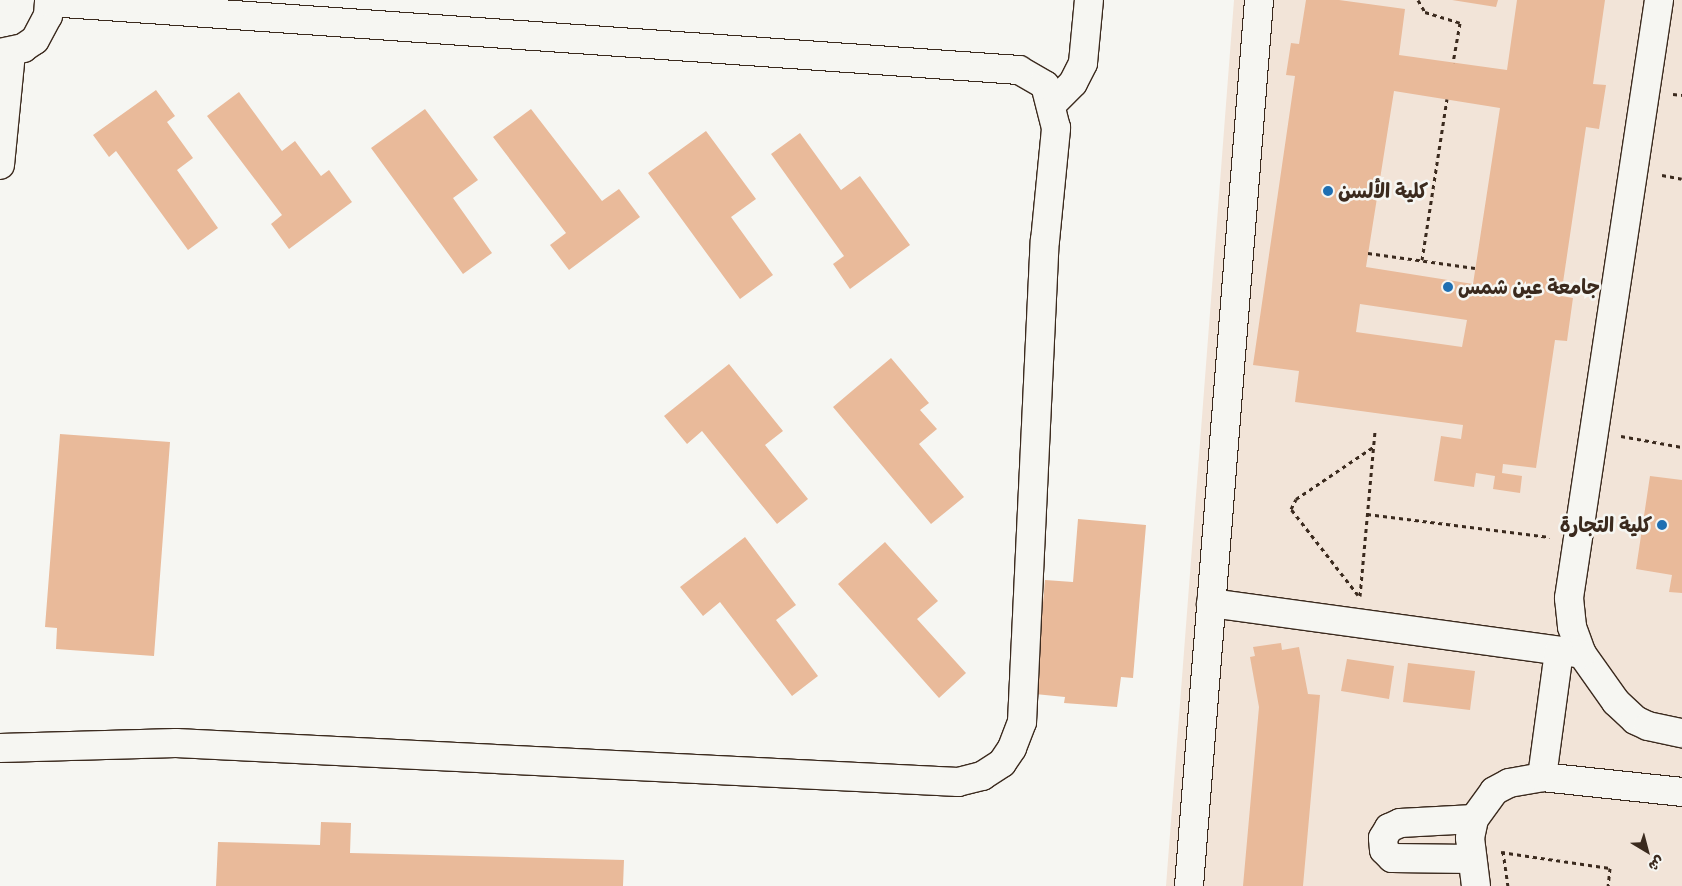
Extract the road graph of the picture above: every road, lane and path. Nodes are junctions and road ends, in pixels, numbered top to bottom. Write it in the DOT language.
graph roads {
  1 [pos="1089,0"];
  2 [pos="1259,0"];
  3 [pos="1418,0"];
  4 [pos="1660,0"];
  5 [pos="49,1"];
  6 [pos="5,53"];
  7 [pos="1453,62"];
  8 [pos="1447,99"];
  9 [pos="1051,105"];
  10 [pos="0,165"];
  11 [pos="1368,253"];
  12 [pos="1422,260"];
  13 [pos="1475,268"];
  14 [pos="1375,430"];
  15 [pos="1595,432"];
  16 [pos="1682,447"];
  17 [pos="1373,448"];
  18 [pos="1367,514"];
  19 [pos="1578,540"];
  20 [pos="1211,603"];
  21 [pos="1359,611"];
  22 [pos="1570,652"];
  23 [pos="1682,733"];
  24 [pos="0,748"];
  25 [pos="1542,777"];
  26 [pos="1682,792"];
  27 [pos="1474,819"];
  28 [pos="1472,859"];
  29 [pos="1189,886"];
  30 [pos="1476,886"];
  31 [pos="1608,886"];
  1 -- 9 [label="lane"];
  2 -- 20 [label="lane"];
  3 -- 7 [label="path"];
  4 -- 15 [label="lane"];
  5 -- 6 [label="lane"];
  5 -- 9 [label="lane"];
  6 -- 10 [label="lane"];
  8 -- 12 [label="path"];
  9 -- 24 [label="lane"];
  11 -- 12 [label="path"];
  12 -- 13 [label="path"];
  14 -- 17 [label="path"];
  15 -- 16 [label="path"];
  15 -- 19 [label="lane"];
  17 -- 18 [label="path"];
  17 -- 21 [label="path"];
  18 -- 19 [label="path"];
  18 -- 21 [label="path"];
  19 -- 22 [label="lane"];
  20 -- 21 [label="lane"];
  20 -- 29 [label="lane"];
  21 -- 22 [label="lane"];
  22 -- 23 [label="lane"];
  22 -- 25 [label="lane"];
  25 -- 26 [label="lane"];
  25 -- 27 [label="lane"];
  27 -- 28 [label="lane"];
  27 -- 28 [label="lane"];
  28 -- 30 [label="lane"];
  28 -- 31 [label="path"];
}
